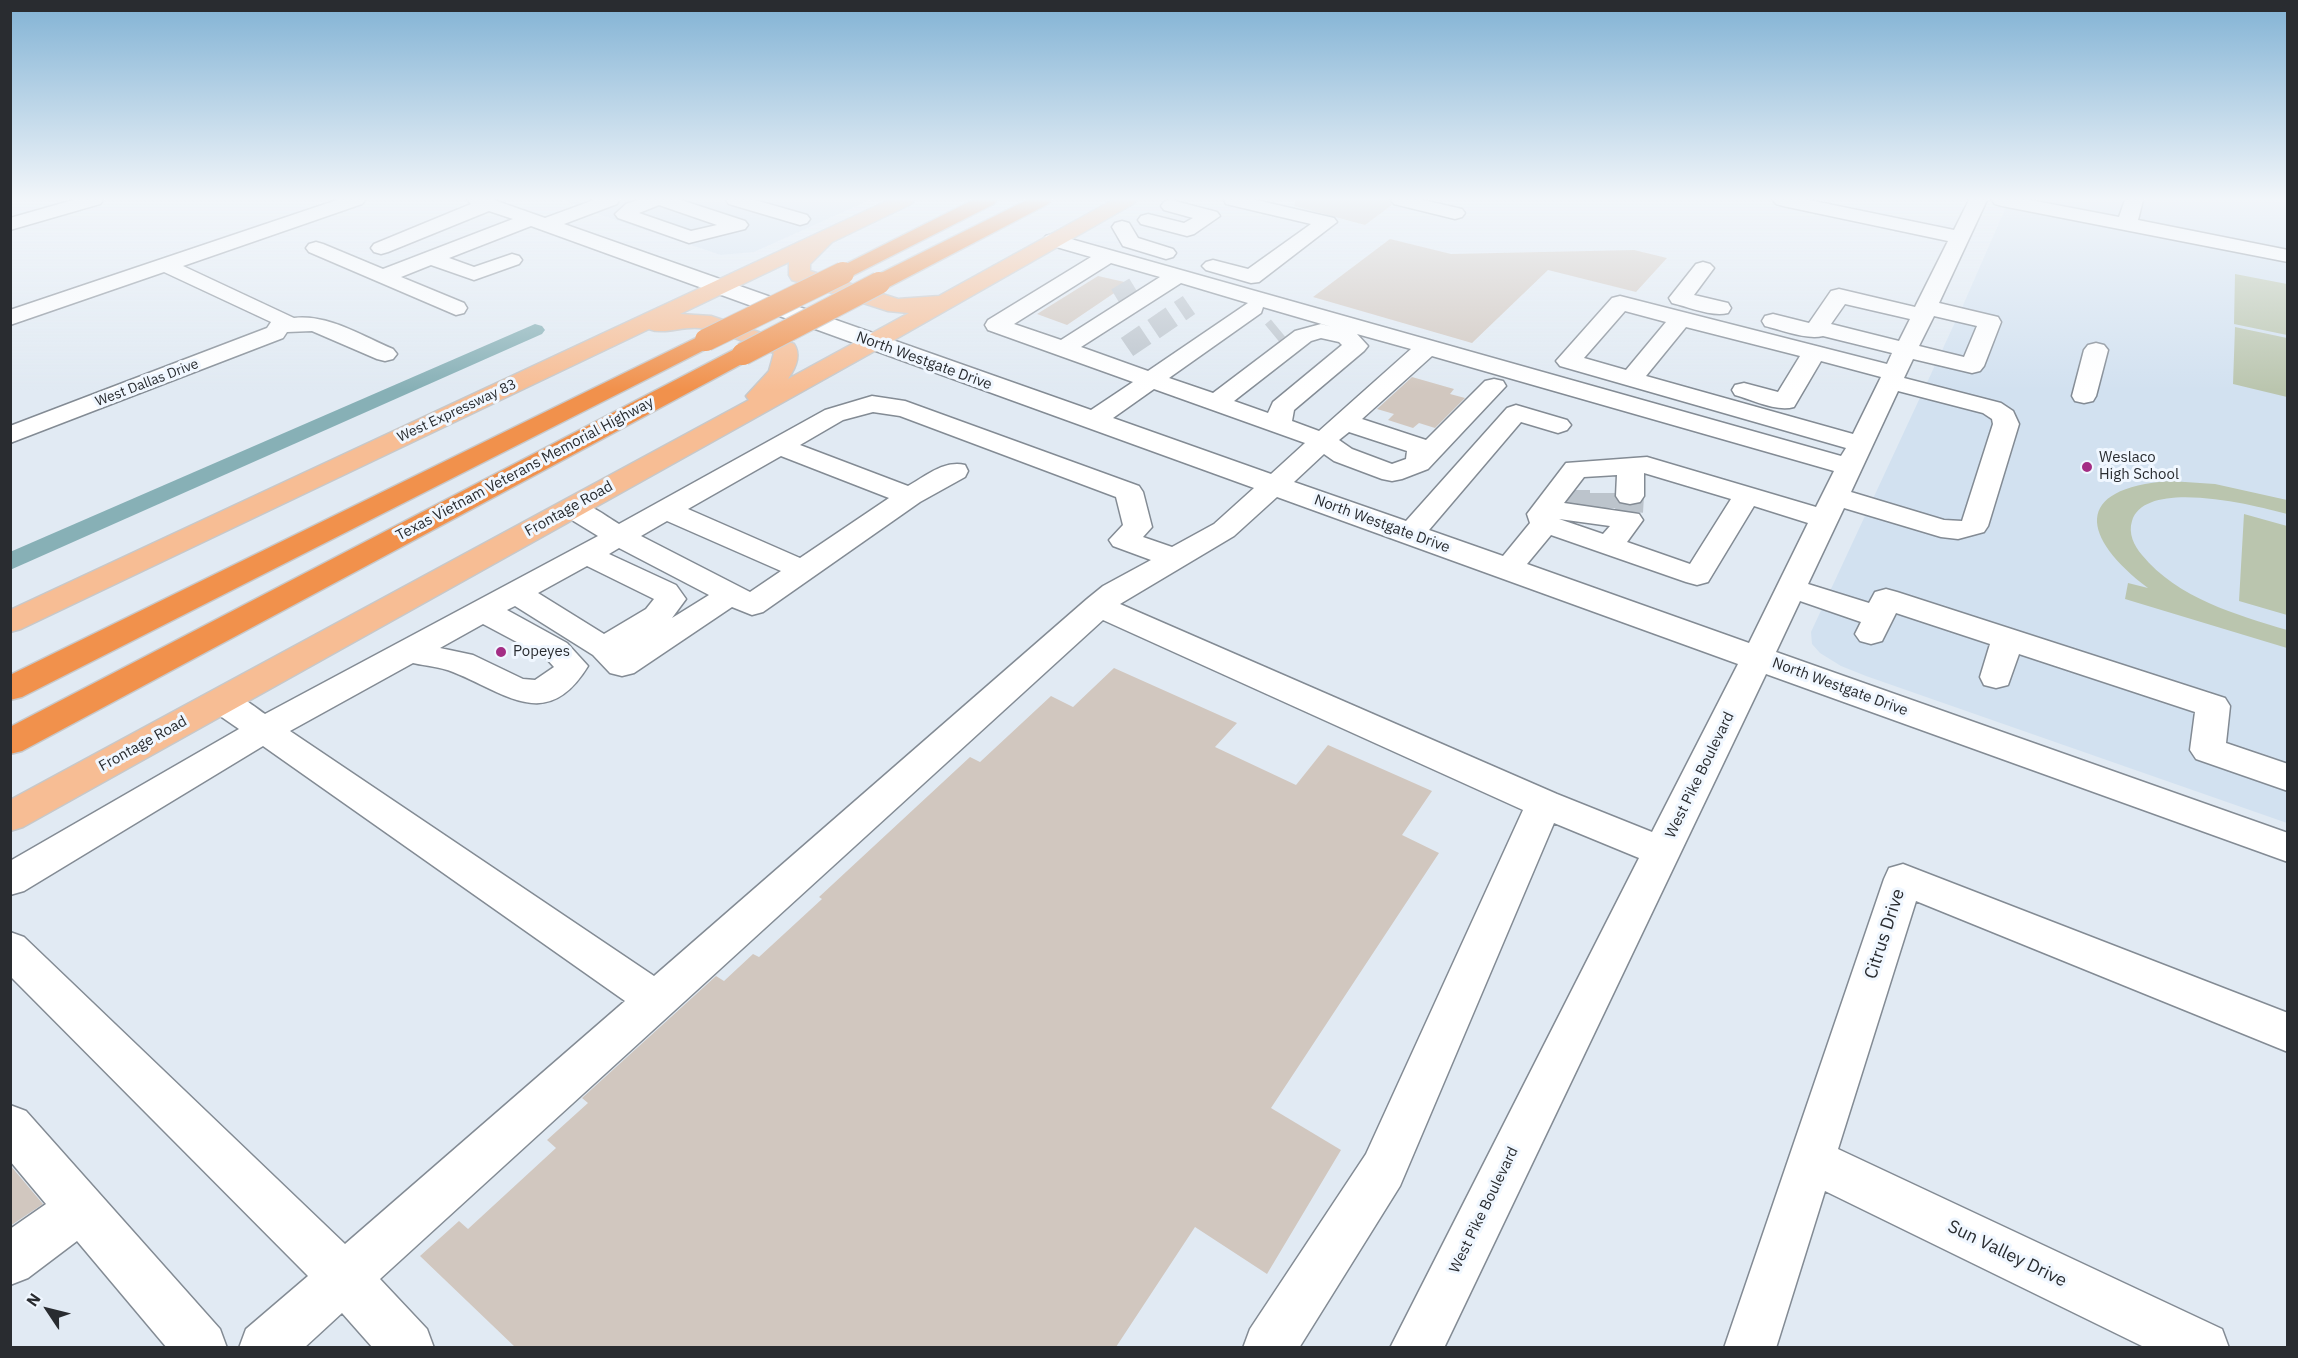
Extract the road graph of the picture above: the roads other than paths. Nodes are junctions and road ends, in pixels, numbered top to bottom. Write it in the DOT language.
graph roads {
  1 [pos="170,263"];
  2 [pos="353,263"];
  3 [pos="416,263"];
  4 [pos="445,263"];
  5 [pos="503,263"];
  6 [pos="659,263"];
  7 [pos="768,263"];
  8 [pos="800,263"];
  9 [pos="862,263"];
  10 [pos="917,263"];
  11 [pos="1011,263"];
  12 [pos="1096,263"];
  13 [pos="1133,263"];
  14 [pos="1204,263"];
  15 [pos="1270,263"];
  16 [pos="1948,263"];
  17 [pos="165,265"];
  18 [pos="1703,268"];
  19 [pos="384,276"];
  20 [pos="1177,276"];
  21 [pos="721,285"];
  22 [pos="1050,291"];
  23 [pos="955,295"];
  24 [pos="1194,302"];
  25 [pos="456,308"];
  26 [pos="1254,308"];
  27 [pos="1925,311"];
  28 [pos="1319,316"];
  29 [pos="10,318"];
  30 [pos="1680,319"];
  31 [pos="280,326"];
  32 [pos="1818,328"];
  33 [pos="1383,334"];
  34 [pos="1303,336"];
  35 [pos="602,343"];
  36 [pos="872,343"];
  37 [pos="1127,347"];
  38 [pos="1428,347"];
  39 [pos="1064,348"];
  40 [pos="2096,350"];
  41 [pos="1814,353"];
  42 [pos="385,354"];
  43 [pos="1480,362"];
  44 [pos="1897,368"];
  45 [pos="1638,371"];
  46 [pos="1153,379"];
  47 [pos="1211,385"];
  48 [pos="1494,386"];
  49 [pos="1593,394"];
  50 [pos="2085,396"];
  51 [pos="1093,421"];
  52 [pos="727,422"];
  53 [pos="1345,422"];
  54 [pos="1278,424"];
  55 [pos="1558,425"];
  56 [pos="10,435"];
  57 [pos="1323,441"];
  58 [pos="779,446"];
  59 [pos="1419,463"];
  60 [pos="955,471"];
  61 [pos="431,477"];
  62 [pos="1842,481"];
  63 [pos="1274,486"];
  64 [pos="1747,495"];
  65 [pos="910,496"];
  66 [pos="1603,496"];
  67 [pos="572,507"];
  68 [pos="666,510"];
  69 [pos="1545,517"];
  70 [pos="1410,534"];
  71 [pos="619,536"];
  72 [pos="1609,546"];
  73 [pos="586,554"];
  74 [pos="1174,558"];
  75 [pos="1508,569"];
  76 [pos="803,570"];
  77 [pos="1791,588"];
  78 [pos="515,592"];
  79 [pos="731,594"];
  80 [pos="1098,606"];
  81 [pos="482,610"];
  82 [pos="10,622"];
  83 [pos="2008,639"];
  84 [pos="604,648"];
  85 [pos="416,651"];
  86 [pos="1758,657"];
  87 [pos="10,673"];
  88 [pos="1996,677"];
  89 [pos="10,689"];
  90 [pos="222,700"];
  91 [pos="264,730"];
  92 [pos="10,742"];
  93 [pos="2288,778"];
  94 [pos="1544,804"];
  95 [pos="10,817"];
  96 [pos="2288,848"];
  97 [pos="1662,850"];
  98 [pos="10,880"];
  99 [pos="10,949"];
  100 [pos="656,1000"];
  101 [pos="2288,1033"];
  102 [pos="10,1126"];
  103 [pos="1811,1160"];
  104 [pos="81,1208"];
  105 [pos="10,1260"];
  106 [pos="344,1278"];
  107 [pos="201,1347"];
  108 [pos="265,1347"];
  109 [pos="408,1347"];
  110 [pos="1269,1347"];
  111 [pos="1416,1347"];
  112 [pos="1750,1347"];
  113 [pos="2203,1347"];
  1 -- 17 [label="street"];
  2 -- 19 [label="street"];
  3 -- 19 [label="street"];
  4 -- 5 [label="street"];
  6 -- 21 [label="street, North Westgate Drive"];
  7 -- 21 [label="main road, West Expressway 83"];
  8 -- 23 [label="main road"];
  9 -- 61 [label="highway, Texas Vietnam Veterans Memorial Highway, bridge"];
  10 -- 92 [label="highway, Texas Vietnam Veterans Memorial Highway, bridge"];
  11 -- 23 [label="main road, Frontage Road"];
  12 -- 22 [label="street"];
  13 -- 20 [label="street"];
  14 -- 15 [label="street"];
  16 -- 27 [label="street, West Pike Boulevard"];
  17 -- 29 [label="street"];
  17 -- 31 [label="street"];
  18 -- 32 [label="street"];
  19 -- 25 [label="street"];
  20 -- 28 [label="street"];
  20 -- 39 [label="street"];
  21 -- 35 [label="main road, West Expressway 83"];
  21 -- 36 [label="street, North Westgate Drive"];
  22 -- 39 [label="street"];
  22 -- 39 [label="street"];
  23 -- 36 [label="main road, Frontage Road"];
  24 -- 26 [label="street"];
  26 -- 46 [label="street"];
  26 -- 47 [label="street"];
  27 -- 32 [label="street"];
  27 -- 44 [label="street, West Pike Boulevard"];
  27 -- 44 [label="street"];
  28 -- 33 [label="street"];
  28 -- 34 [label="street"];
  30 -- 41 [label="street"];
  30 -- 45 [label="street"];
  30 -- 45 [label="street"];
  31 -- 42 [label="street, West Dallas Drive"];
  31 -- 56 [label="street, West Dallas Drive"];
  32 -- 44 [label="street"];
  33 -- 38 [label="street"];
  33 -- 54 [label="street"];
  34 -- 47 [label="street"];
  34 -- 54 [label="street"];
  35 -- 52 [label="main road"];
  35 -- 82 [label="main road, West Expressway 83"];
  36 -- 51 [label="street, North Westgate Drive"];
  36 -- 52 [label="main road, Frontage Road"];
  37 -- 46 [label="street"];
  38 -- 43 [label="street"];
  38 -- 53 [label="street"];
  39 -- 46 [label="street"];
  40 -- 50 [label="street"];
  41 -- 44 [label="street"];
  41 -- 45 [label="street"];
  43 -- 48 [label="street"];
  43 -- 49 [label="street"];
  44 -- 62 [label="street, West Pike Boulevard"];
  44 -- 62 [label="street"];
  45 -- 62 [label="street"];
  46 -- 47 [label="street"];
  46 -- 51 [label="street"];
  47 -- 54 [label="street"];
  48 -- 49 [label="street"];
  48 -- 59 [label="street"];
  49 -- 62 [label="street"];
  51 -- 63 [label="street, North Westgate Drive"];
  52 -- 67 [label="main road, Frontage Road"];
  53 -- 57 [label="street"];
  53 -- 59 [label="street"];
  54 -- 57 [label="street"];
  55 -- 70 [label="street"];
  57 -- 59 [label="street"];
  57 -- 63 [label="street"];
  58 -- 65 [label="street"];
  58 -- 68 [label="street"];
  58 -- 74 [label="street"];
  60 -- 65 [label="street"];
  61 -- 87 [label="highway"];
  61 -- 89 [label="highway, Texas Vietnam Veterans Memorial Highway"];
  62 -- 64 [label="street"];
  62 -- 77 [label="street, West Pike Boulevard"];
  63 -- 70 [label="street, North Westgate Drive"];
  63 -- 74 [label="street"];
  64 -- 66 [label="street"];
  64 -- 72 [label="street"];
  65 -- 76 [label="street"];
  66 -- 69 [label="street"];
  66 -- 69 [label="street"];
  66 -- 72 [label="street"];
  67 -- 71 [label="street"];
  67 -- 90 [label="main road, Frontage Road"];
  68 -- 71 [label="street"];
  68 -- 76 [label="street"];
  69 -- 72 [label="street"];
  69 -- 75 [label="street"];
  70 -- 75 [label="street, North Westgate Drive"];
  71 -- 73 [label="street"];
  71 -- 79 [label="street"];
  73 -- 78 [label="street"];
  73 -- 84 [label="street"];
  74 -- 80 [label="street"];
  75 -- 86 [label="street, North Westgate Drive"];
  76 -- 79 [label="street"];
  77 -- 83 [label="street"];
  77 -- 86 [label="street, West Pike Boulevard"];
  78 -- 81 [label="street"];
  78 -- 84 [label="street"];
  79 -- 84 [label="street"];
  80 -- 94 [label="street"];
  80 -- 100 [label="street"];
  81 -- 85 [label="street"];
  81 -- 85 [label="street"];
  83 -- 88 [label="street"];
  83 -- 93 [label="street"];
  85 -- 91 [label="street"];
  86 -- 96 [label="street, North Westgate Drive"];
  86 -- 97 [label="street, West Pike Boulevard"];
  90 -- 91 [label="street"];
  90 -- 95 [label="main road, Frontage Road"];
  91 -- 98 [label="street"];
  91 -- 100 [label="street"];
  94 -- 97 [label="street"];
  94 -- 110 [label="street"];
  97 -- 111 [label="street, West Pike Boulevard"];
  99 -- 106 [label="street"];
  100 -- 106 [label="street"];
  101 -- 103 [label="street, Citrus Drive"];
  102 -- 104 [label="street"];
  103 -- 112 [label="street, Citrus Drive"];
  103 -- 113 [label="street, Sun Valley Drive"];
  104 -- 105 [label="street"];
  104 -- 107 [label="street"];
  106 -- 108 [label="street"];
  106 -- 109 [label="street"];
}
